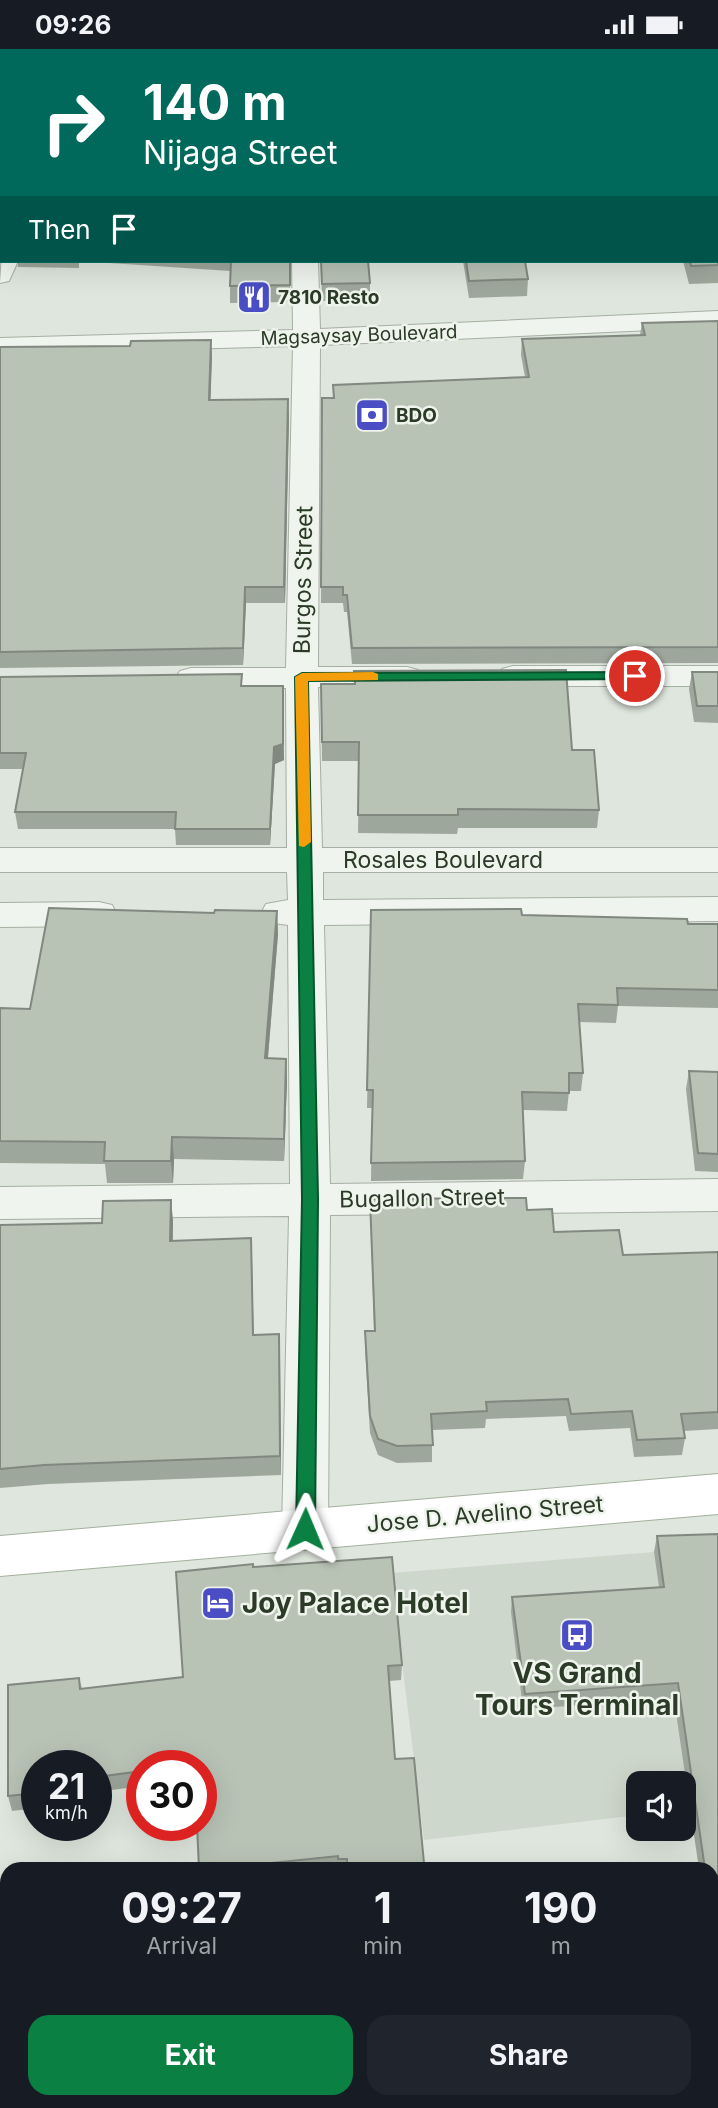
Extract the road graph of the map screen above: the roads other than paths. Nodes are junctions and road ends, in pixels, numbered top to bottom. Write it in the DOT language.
graph roads {
  1 [pos="305,263"];
  2 [pos="718,295"];
  3 [pos="567,301"];
  4 [pos="334,311"];
  5 [pos="279,313"];
  6 [pos="718,319"];
  7 [pos="306,325"];
  8 [pos="0,347"];
  9 [pos="482,676"];
  10 [pos="718,676"];
  11 [pos="302,677"];
  12 [pos="440,677"];
  13 [pos="165,679"];
  14 [pos="0,860"];
  15 [pos="304,860"];
  16 [pos="718,860"];
  17 [pos="718,909"];
  18 [pos="305,912"];
  19 [pos="250,913"];
  20 [pos="125,914"];
  21 [pos="0,915"];
  22 [pos="718,1195"];
  23 [pos="310,1199"];
  24 [pos="0,1203"];
  25 [pos="718,1494"];
  26 [pos="305,1529"];
  27 [pos="0,1556"];
  1 -- 7 [label="street, Burgos Street"];
  2 -- 3 [label="street"];
  4 -- 7 [label="street, Magsaysay Boulevard"];
  5 -- 7 [label="street, Magsaysay Boulevard"];
  6 -- 7 [label="street, Magsaysay Boulevard"];
  7 -- 8 [label="street, Magsaysay Boulevard"];
  7 -- 11 [label="street, Burgos Street"];
  9 -- 10 [label="street"];
  11 -- 12 [label="street"];
  11 -- 13 [label="street"];
  11 -- 15 [label="street, Burgos Street"];
  14 -- 15 [label="street, Rosales Boulevard"];
  15 -- 16 [label="street, Rosales Boulevard"];
  15 -- 18 [label="street, Burgos Street"];
  17 -- 18 [label="street"];
  18 -- 19 [label="street"];
  18 -- 23 [label="street, Burgos Street"];
  20 -- 21 [label="street"];
  22 -- 23 [label="street, Bugallon Street"];
  23 -- 24 [label="street, Bugallon Street"];
  23 -- 26 [label="street, Burgos Street"];
  25 -- 26 [label="main road, Jose D. Avelino Street"];
  26 -- 27 [label="main road, Jose D. Avelino Street"];
}
